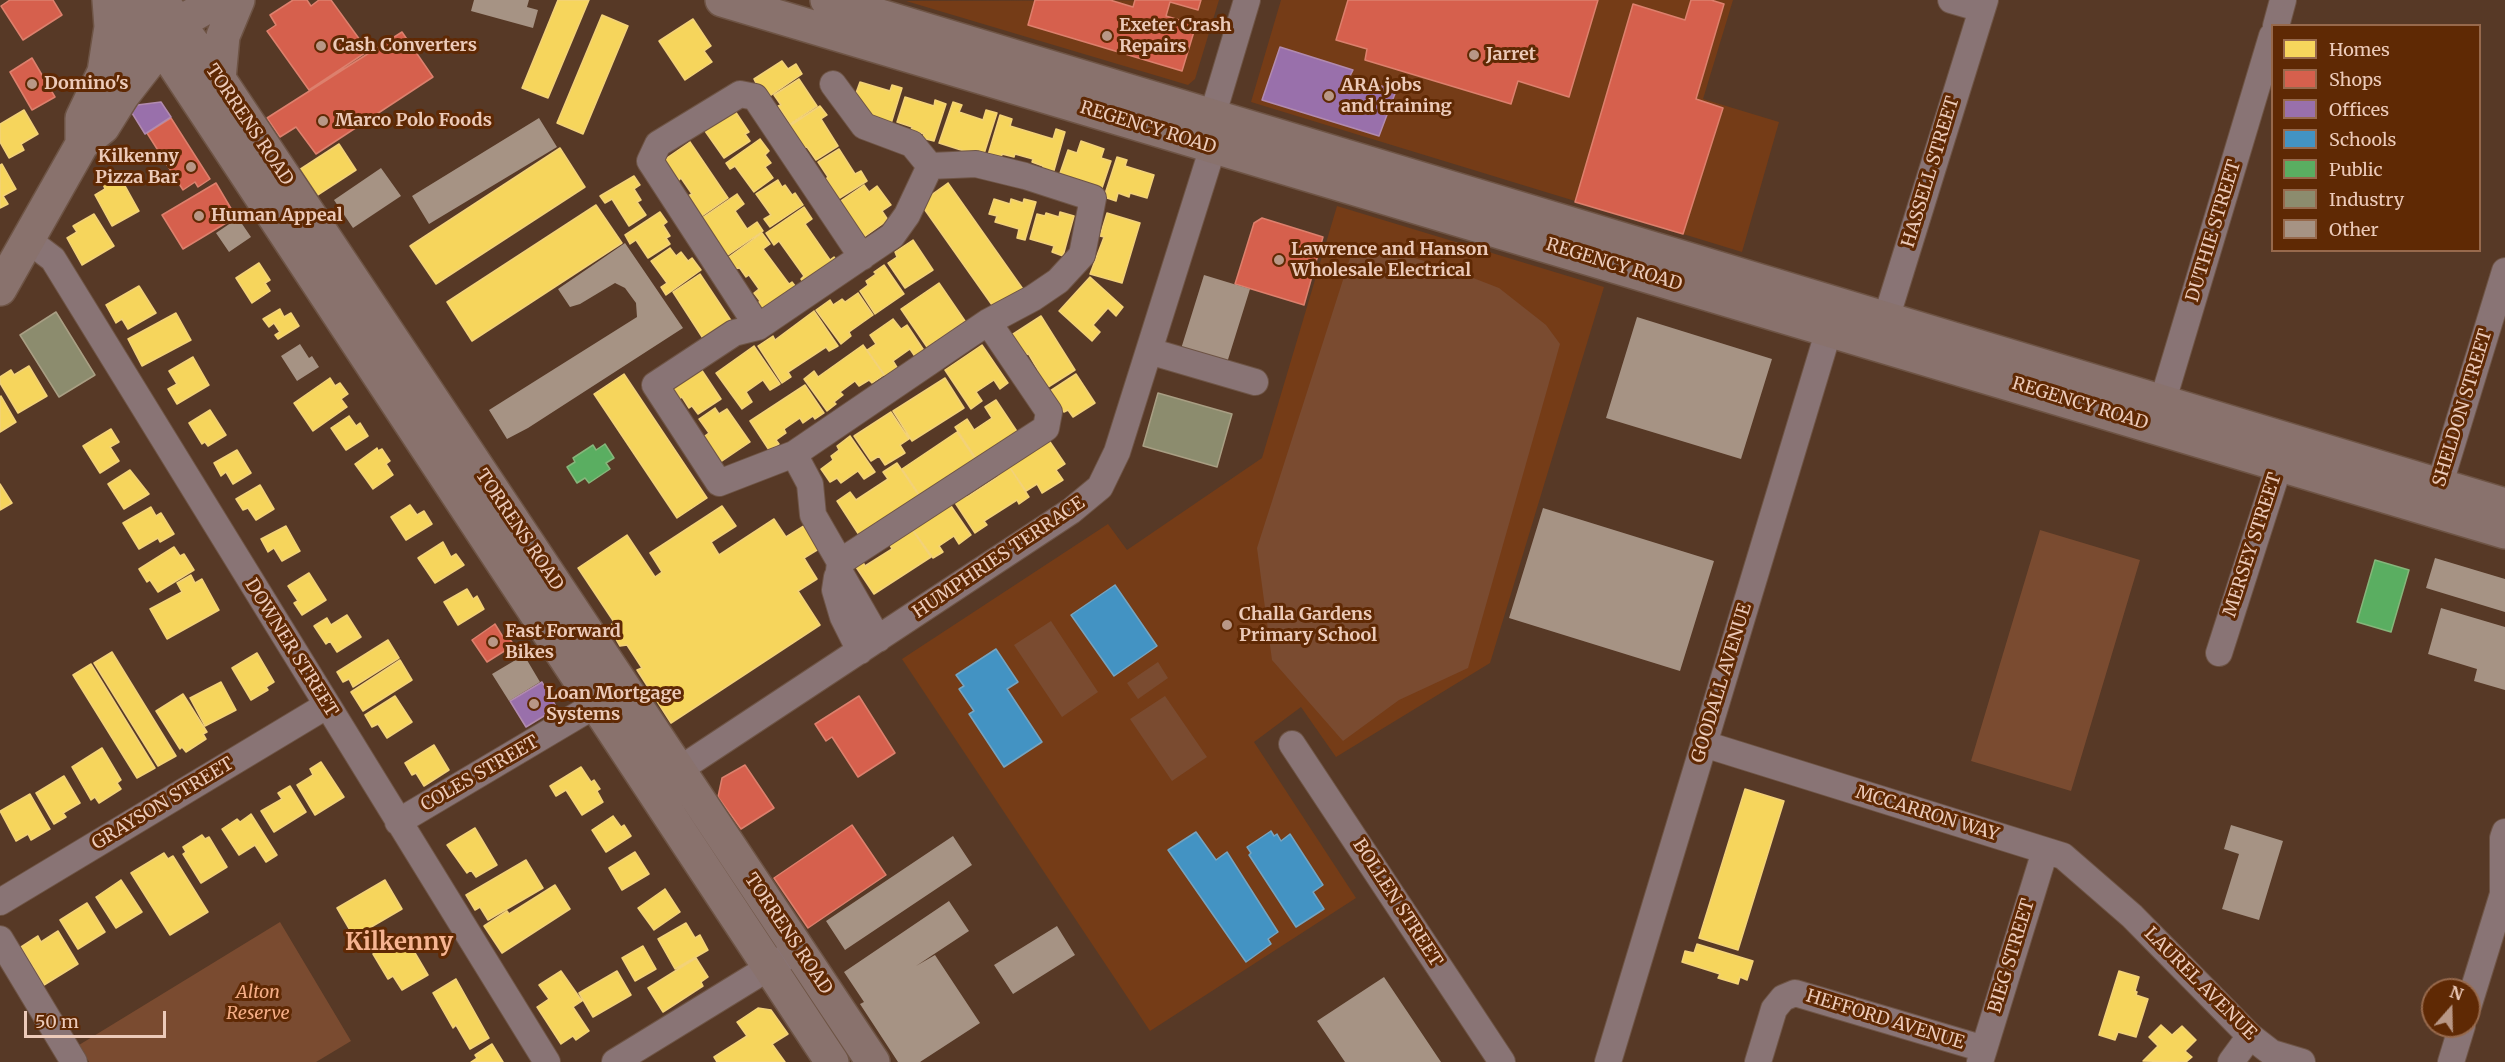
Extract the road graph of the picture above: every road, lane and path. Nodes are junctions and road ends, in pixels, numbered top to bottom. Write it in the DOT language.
graph roads {
  1 [pos="109,0"];
  2 [pos="219,0"];
  3 [pos="238,0"];
  4 [pos="722,0"];
  5 [pos="827,0"];
  6 [pos="1247,0"];
  7 [pos="1951,0"];
  8 [pos="2283,0"];
  9 [pos="1983,5"];
  10 [pos="896,10"];
  11 [pos="157,14"];
  12 [pos="2277,24"];
  13 [pos="2271,39"];
  14 [pos="104,74"];
  15 [pos="219,79"];
  16 [pos="833,84"];
  17 [pos="1212,132"];
  18 [pos="82,144"];
  19 [pos="930,166"];
  20 [pos="28,240"];
  21 [pos="862,257"];
  22 [pos="2505,271"];
  23 [pos="0,290"];
  24 [pos="1833,317"];
  25 [pos="988,322"];
  26 [pos="758,327"];
  27 [pos="1882,331"];
  28 [pos="1149,351"];
  29 [pos="1255,382"];
  30 [pos="2159,414"];
  31 [pos="2283,452"];
  32 [pos="794,454"];
  33 [pos="470,485"];
  34 [pos="2436,498"];
  35 [pos="2505,505"];
  36 [pos="2505,532"];
  37 [pos="839,567"];
  38 [pos="869,645"];
  39 [pos="2219,653"];
  40 [pos="624,688"];
  41 [pos="326,706"];
  42 [pos="595,706"];
  43 [pos="1292,744"];
  44 [pos="1704,744"];
  45 [pos="678,771"];
  46 [pos="650,789"];
  47 [pos="398,822"];
  48 [pos="2505,832"];
  49 [pos="2045,851"];
  50 [pos="0,902"];
  51 [pos="2132,916"];
  52 [pos="0,939"];
  53 [pos="799,949"];
  54 [pos="770,968"];
  55 [pos="2477,978"];
  56 [pos="2250,1036"];
  57 [pos="2458,1038"];
  58 [pos="1982,1056"];
  59 [pos="74,1062"];
  60 [pos="547,1062"];
  61 [pos="615,1062"];
  62 [pos="832,1062"];
  63 [pos="873,1062"];
  64 [pos="1502,1062"];
  65 [pos="1608,1062"];
  66 [pos="1758,1062"];
  67 [pos="2231,1062"];
  68 [pos="2302,1062"];
  69 [pos="2451,1062"];
  1 -- 14 [label="main road"];
  2 -- 11 [label="main road"];
  3 -- 15 [label="main road"];
  4 -- 17 [label="main road, REGENCY ROAD"];
  5 -- 10 [label="main road, REGENCY ROAD"];
  6 -- 17 [label="street, HUMPHRIES TERRACE"];
  7 -- 9 [label="street"];
  8 -- 12 [label="street"];
  9 -- 27 [label="street, HASSELL STREET"];
  10 -- 17 [label="main road, REGENCY ROAD"];
  11 -- 14 [label="main road"];
  11 -- 15 [label="main road, TORRENS ROAD"];
  11 -- 18 [label="main road"];
  11 -- 33 [label="main road, TORRENS ROAD"];
  13 -- 30 [label="street, DUTHIE STREET"];
  14 -- 18 [label="main road"];
  15 -- 33 [label="main road, TORRENS ROAD"];
  16 -- 19 [label="street"];
  17 -- 24 [label="main road, REGENCY ROAD"];
  17 -- 28 [label="street, HUMPHRIES TERRACE"];
  18 -- 20 [label="main road"];
  19 -- 21 [label="street"];
  19 -- 25 [label="street"];
  20 -- 23 [label="main road"];
  20 -- 41 [label="street, DOWNER STREET"];
  21 -- 26 [label="street"];
  21 -- 26 [label="street"];
  22 -- 34 [label="street, SHELDON STREET"];
  24 -- 27 [label="main road, REGENCY ROAD"];
  24 -- 44 [label="street, GOODALL AVENUE"];
  25 -- 32 [label="street"];
  25 -- 37 [label="street"];
  26 -- 32 [label="street"];
  27 -- 30 [label="main road, REGENCY ROAD"];
  28 -- 29 [label="street"];
  28 -- 38 [label="street, HUMPHRIES TERRACE"];
  30 -- 31 [label="main road, REGENCY ROAD"];
  31 -- 34 [label="main road, REGENCY ROAD"];
  31 -- 39 [label="street, MERSEY STREET"];
  32 -- 37 [label="street"];
  33 -- 40 [label="main road, TORRENS ROAD"];
  33 -- 42 [label="main road, TORRENS ROAD"];
  34 -- 35 [label="main road, REGENCY ROAD"];
  34 -- 36 [label="main road, REGENCY ROAD"];
  37 -- 38 [label="street"];
  38 -- 45 [label="street, HUMPHRIES TERRACE"];
  40 -- 42 [label="street, COLES STREET"];
  40 -- 45 [label="main road, TORRENS ROAD"];
  41 -- 47 [label="street, DOWNER STREET"];
  41 -- 50 [label="street, GRAYSON STREET"];
  42 -- 46 [label="main road, TORRENS ROAD"];
  42 -- 47 [label="street, COLES STREET"];
  43 -- 64 [label="street, BOLLEN STREET"];
  44 -- 49 [label="street, MCCARRON WAY"];
  44 -- 65 [label="street, GOODALL AVENUE"];
  45 -- 46 [label="street, HUMPHRIES TERRACE"];
  45 -- 53 [label="main road, TORRENS ROAD"];
  46 -- 54 [label="main road, TORRENS ROAD"];
  47 -- 60 [label="street, DOWNER STREET"];
  48 -- 55 [label="street"];
  49 -- 51 [label="street, MCCARRON WAY"];
  49 -- 58 [label="street, BIEG STREET"];
  51 -- 56 [label="street, LAUREL AVENUE"];
  52 -- 59 [label="street"];
  53 -- 54 [label="street"];
  53 -- 63 [label="main road, TORRENS ROAD"];
  54 -- 61 [label="street"];
  54 -- 62 [label="main road, TORRENS ROAD"];
  56 -- 67 [label="street"];
  56 -- 68 [label="street, LAUREL AVENUE"];
  57 -- 69 [label="street"];
  58 -- 66 [label="street, HEFFORD AVENUE"];
}
